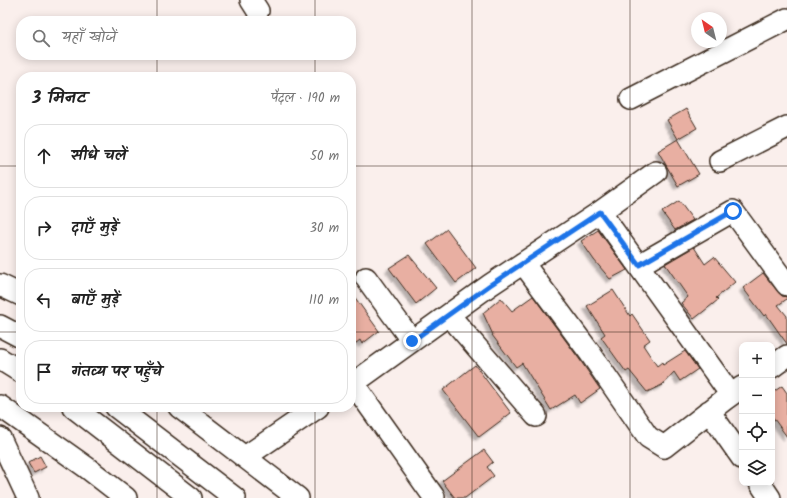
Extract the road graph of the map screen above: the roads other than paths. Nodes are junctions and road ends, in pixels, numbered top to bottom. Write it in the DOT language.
graph roads {
  1 [pos="787,19"];
  2 [pos="631,99"];
  3 [pos="787,127"];
  4 [pos="720,162"];
  5 [pos="656,172"];
  6 [pos="600,212"];
  7 [pos="523,263"];
  8 [pos="639,265"];
  9 [pos="366,278"];
  10 [pos="0,285"];
  11 [pos="787,285"];
  12 [pos="16,293"];
  13 [pos="449,315"];
  14 [pos="0,326"];
  15 [pos="16,334"];
  16 [pos="412,341"];
  17 [pos="787,356"];
  18 [pos="0,359"];
  19 [pos="775,365"];
  20 [pos="16,369"];
  21 [pos="356,381"];
  22 [pos="356,390"];
  23 [pos="737,391"];
  24 [pos="0,406"];
  25 [pos="709,411"];
  26 [pos="79,412"];
  27 [pos="123,412"];
  28 [pos="186,412"];
  29 [pos="311,412"];
  30 [pos="536,416"];
  31 [pos="0,438"];
  32 [pos="739,454"];
  33 [pos="245,457"];
  34 [pos="762,486"];
  35 [pos="434,497"];
  36 [pos="28,498"];
  37 [pos="126,498"];
  38 [pos="191,498"];
  39 [pos="235,498"];
  40 [pos="298,498"];
  41 [pos="770,498"];
  1 -- 2 [label="street"];
  3 -- 4 [label="street"];
  5 -- 6 [label="street"];
  6 -- 7 [label="street"];
  6 -- 8 [label="street"];
  7 -- 13 [label="street"];
  7 -- 25 [label="street"];
  8 -- 11 [label="street"];
  8 -- 23 [label="street"];
  9 -- 16 [label="street"];
  10 -- 12 [label="street"];
  13 -- 16 [label="street"];
  13 -- 30 [label="street"];
  14 -- 15 [label="street"];
  16 -- 21 [label="street"];
  17 -- 19 [label="street"];
  18 -- 20 [label="street"];
  22 -- 35 [label="street"];
  23 -- 25 [label="street"];
  24 -- 37 [label="street"];
  25 -- 32 [label="street"];
  26 -- 38 [label="street"];
  27 -- 39 [label="street"];
  28 -- 33 [label="street"];
  29 -- 33 [label="street"];
  31 -- 36 [label="street"];
  33 -- 40 [label="street"];
  34 -- 41 [label="street"];
}
